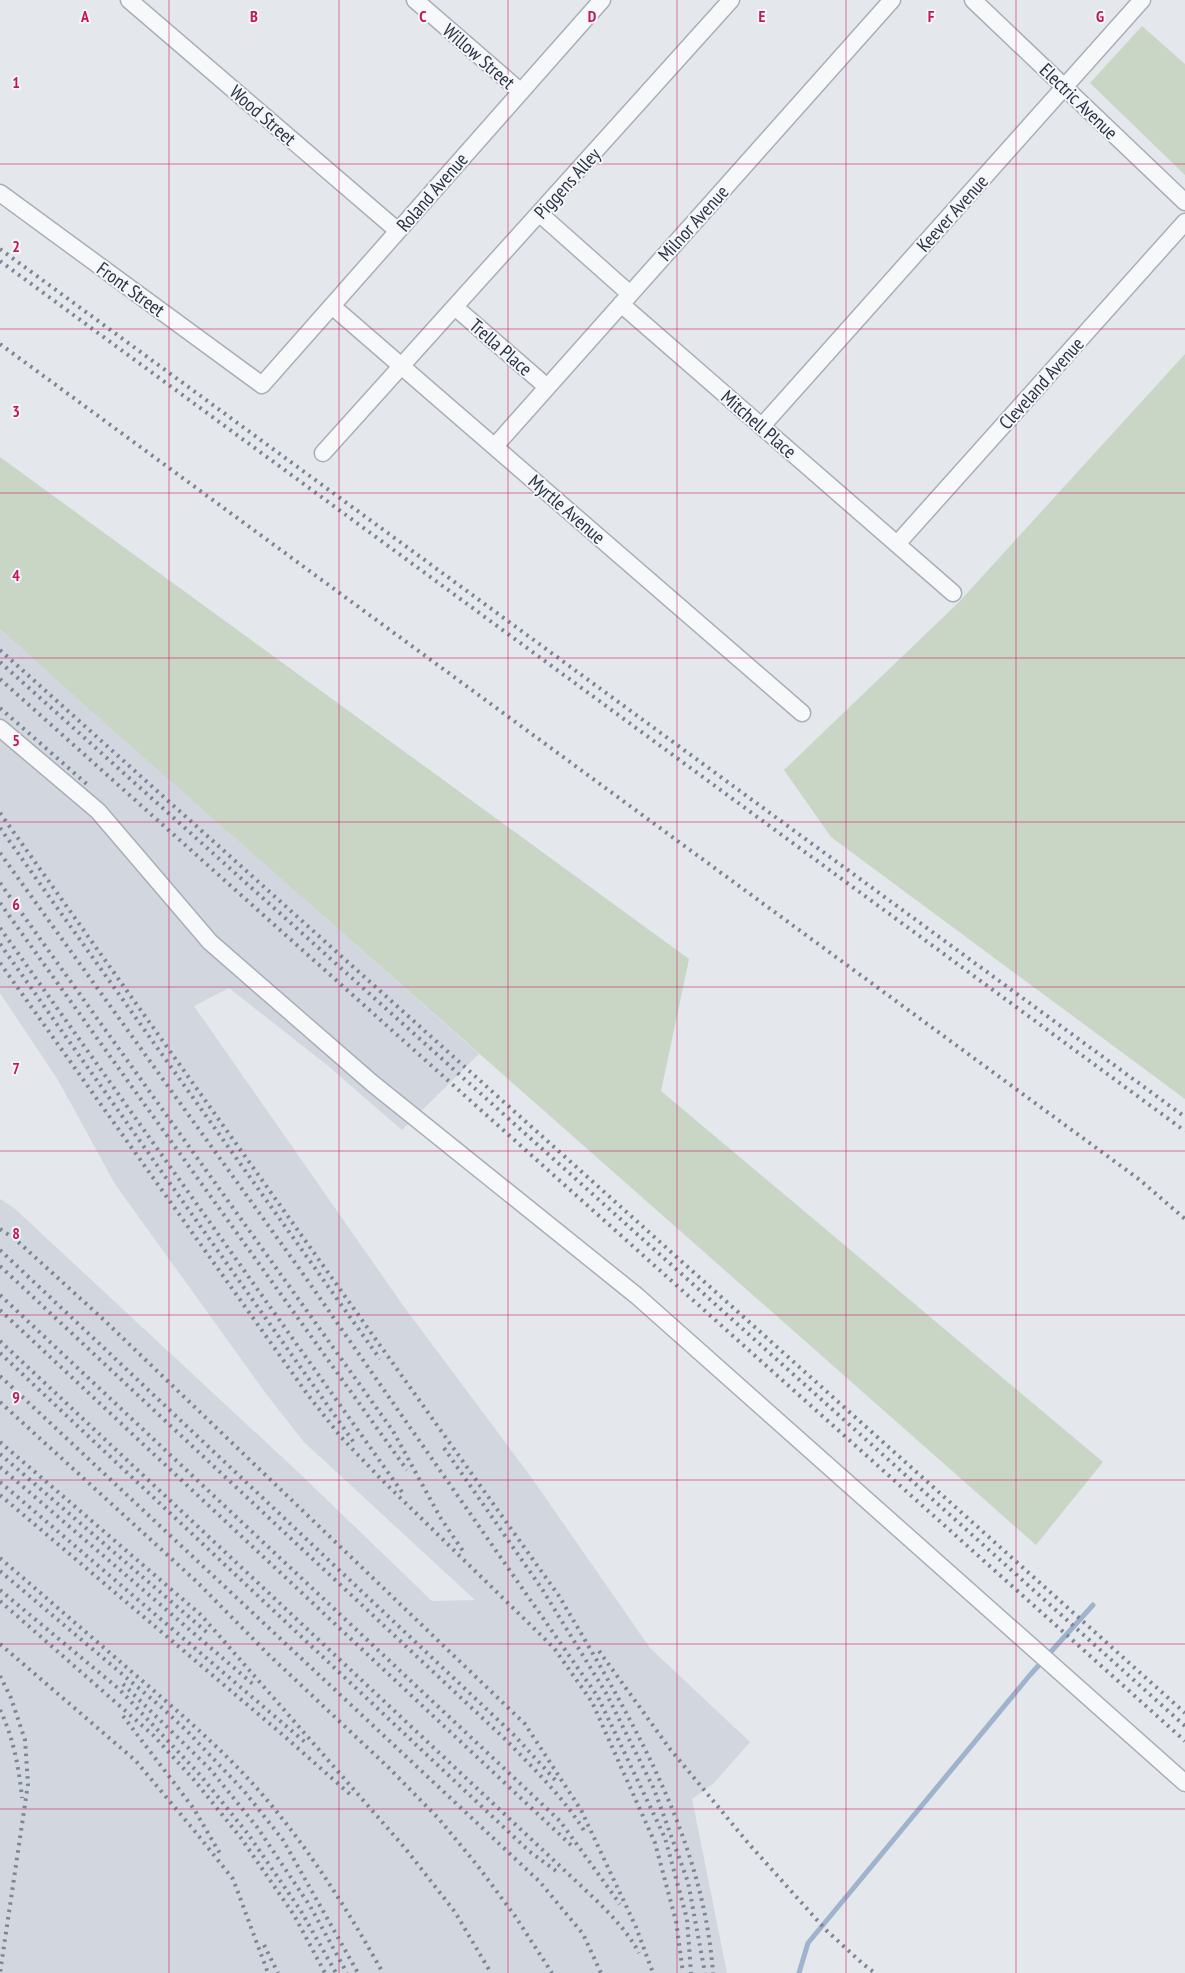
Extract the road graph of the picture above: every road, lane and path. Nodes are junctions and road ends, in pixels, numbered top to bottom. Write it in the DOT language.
graph roads {
  1 [pos="128,0"];
  2 [pos="415,0"];
  3 [pos="602,0"];
  4 [pos="731,0"];
  5 [pos="892,0"];
  6 [pos="973,0"];
  7 [pos="1142,0"];
  8 [pos="1065,87"];
  9 [pos="521,92"];
  10 [pos="0,193"];
  11 [pos="1185,202"];
  12 [pos="540,214"];
  13 [pos="1185,222"];
  14 [pos="398,231"];
  15 [pos="626,299"];
  16 [pos="332,306"];
  17 [pos="456,308"];
  18 [pos="403,367"];
  19 [pos="262,385"];
  20 [pos="547,387"];
  21 [pos="762,426"];
  22 [pos="495,446"];
  23 [pos="323,453"];
  24 [pos="897,544"];
  25 [pos="953,592"];
  26 [pos="802,713"];
  27 [pos="0,728"];
  28 [pos="1185,1783"];
  1 -- 14 [label="street, Wood Street"];
  2 -- 9 [label="street, Willow Street"];
  3 -- 9 [label="street, Roland Avenue"];
  4 -- 12 [label="street, Piggens Alley"];
  5 -- 15 [label="street, Milnor Avenue"];
  6 -- 8 [label="street, Electric Avenue"];
  7 -- 8 [label="street, Keever Avenue"];
  8 -- 11 [label="street, Electric Avenue"];
  8 -- 21 [label="street, Keever Avenue"];
  9 -- 14 [label="street, Roland Avenue"];
  10 -- 19 [label="street, Front Street"];
  12 -- 15 [label="street, Mitchell Place"];
  12 -- 17 [label="street, Piggens Alley"];
  13 -- 24 [label="street, Cleveland Avenue"];
  14 -- 16 [label="street, Roland Avenue"];
  15 -- 20 [label="street, Milnor Avenue"];
  15 -- 21 [label="street, Mitchell Place"];
  16 -- 18 [label="street, Myrtle Avenue"];
  16 -- 19 [label="street, Roland Avenue"];
  17 -- 18 [label="street, Piggens Alley"];
  17 -- 20 [label="street, Trella Place"];
  18 -- 22 [label="street, Myrtle Avenue"];
  18 -- 23 [label="street, Piggens Alley"];
  20 -- 22 [label="street, Milnor Avenue"];
  21 -- 24 [label="street, Mitchell Place"];
  22 -- 26 [label="street, Myrtle Avenue"];
  24 -- 25 [label="street, Mitchell Place"];
  27 -- 28 [label="street"];
}
